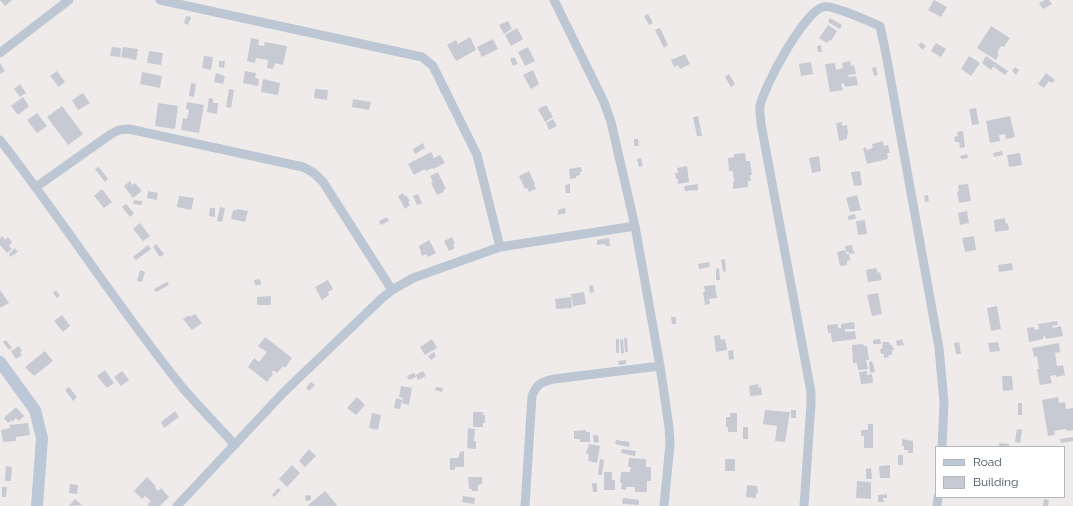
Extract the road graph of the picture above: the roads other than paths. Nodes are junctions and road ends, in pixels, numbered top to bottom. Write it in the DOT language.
graph roads {
  1 [pos="69,0"];
  2 [pos="160,0"];
  3 [pos="554,0"];
  4 [pos="0,53"];
  5 [pos="0,140"];
  6 [pos="36,188"];
  7 [pos="635,226"];
  8 [pos="500,247"];
  9 [pos="392,290"];
  10 [pos="0,362"];
  11 [pos="660,366"];
  12 [pos="235,445"];
  13 [pos="942,446"];
  14 [pos="37,506"];
  15 [pos="177,506"];
  16 [pos="525,506"];
  17 [pos="664,506"];
  18 [pos="804,506"];
  1 -- 4 [label="street"];
  2 -- 8 [label="street"];
  3 -- 7 [label="street"];
  5 -- 6 [label="street"];
  6 -- 9 [label="street"];
  6 -- 12 [label="street"];
  7 -- 8 [label="street"];
  7 -- 11 [label="street"];
  8 -- 9 [label="street"];
  9 -- 12 [label="street"];
  10 -- 14 [label="street"];
  11 -- 16 [label="street"];
  11 -- 17 [label="street"];
  12 -- 15 [label="street"];
  13 -- 18 [label="street"];
}
